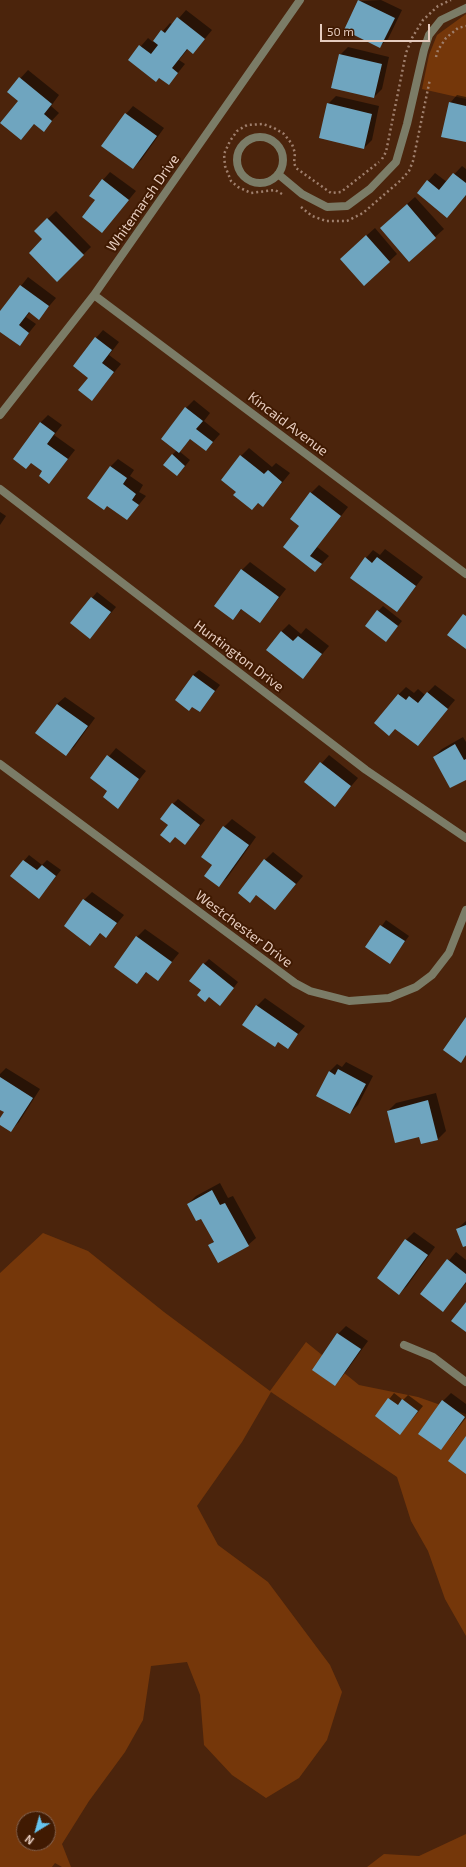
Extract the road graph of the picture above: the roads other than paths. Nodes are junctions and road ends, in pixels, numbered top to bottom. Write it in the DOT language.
graph roads {
  1 [pos="300,0"];
  2 [pos="466,8"];
  3 [pos="278,174"];
  4 [pos="94,295"];
  5 [pos="0,416"];
  6 [pos="0,489"];
  7 [pos="466,574"];
  8 [pos="0,764"];
  9 [pos="466,838"];
  10 [pos="466,910"];
  11 [pos="404,1345"];
  12 [pos="466,1382"];
  1 -- 4 [label="street, Whitemarsh Drive"];
  2 -- 3 [label="street"];
  3 -- 3 [label="street"];
  4 -- 5 [label="street, Whitemarsh Drive"];
  4 -- 7 [label="street, Kincaid Avenue"];
  6 -- 9 [label="street, Huntington Drive"];
  8 -- 10 [label="street, Westchester Drive"];
  11 -- 12 [label="street"];
}
